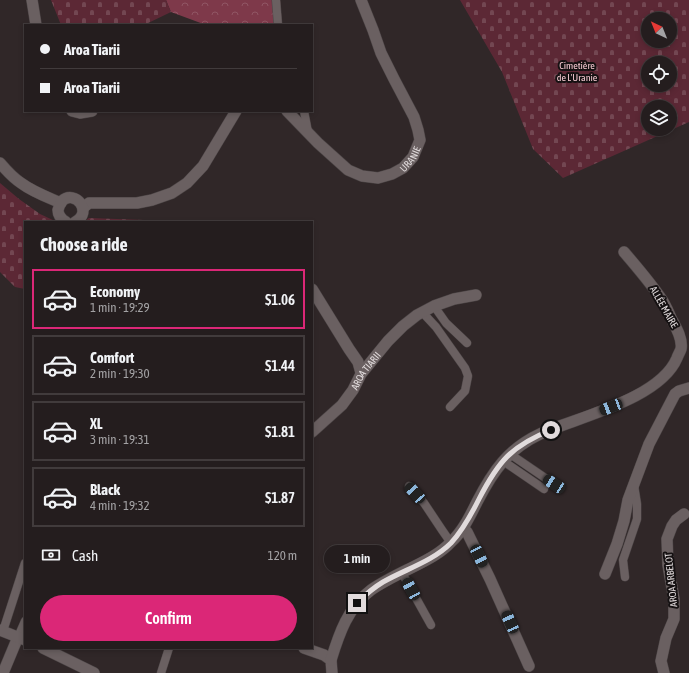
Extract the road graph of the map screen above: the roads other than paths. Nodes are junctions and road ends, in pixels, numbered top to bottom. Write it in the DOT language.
graph roads {
  1 [pos="32,0"];
  2 [pos="276,0"];
  3 [pos="361,0"];
  4 [pos="36,24"];
  5 [pos="278,24"];
  6 [pos="76,112"];
  7 [pos="86,112"];
  8 [pos="235,112"];
  9 [pos="288,112"];
  10 [pos="304,112"];
  11 [pos="308,132"];
  12 [pos="0,163"];
  13 [pos="61,203"];
  14 [pos="83,208"];
  15 [pos="65,221"];
  16 [pos="76,221"];
  17 [pos="624,252"];
  18 [pos="313,291"];
  19 [pos="476,295"];
  20 [pos="434,306"];
  21 [pos="422,312"];
  22 [pos="467,343"];
  23 [pos="361,373"];
  24 [pos="689,388"];
  25 [pos="450,406"];
  26 [pos="313,431"];
  27 [pos="506,458"];
  28 [pos="634,483"];
  29 [pos="554,484"];
  30 [pos="409,486"];
  31 [pos="544,489"];
  32 [pos="684,514"];
  33 [pos="462,529"];
  34 [pos="451,543"];
  35 [pos="24,565"];
  36 [pos="402,573"];
  37 [pos="606,574"];
  38 [pos="625,577"];
  39 [pos="24,625"];
  40 [pos="431,625"];
  41 [pos="2,630"];
  42 [pos="21,638"];
  43 [pos="45,649"];
  44 [pos="169,649"];
  45 [pos="307,649"];
  46 [pos="331,660"];
  47 [pos="529,666"];
  48 [pos="3,673"];
  49 [pos="94,673"];
  50 [pos="161,673"];
  51 [pos="332,673"];
  52 [pos="664,673"];
  1 -- 4 [label="street"];
  2 -- 5 [label="lane"];
  3 -- 11 [label="street, URANIE"];
  6 -- 7 [label="street"];
  8 -- 14 [label="street"];
  9 -- 11 [label="street, URANIE"];
  10 -- 11 [label="lane"];
  12 -- 13 [label="street"];
  13 -- 14 [label="street"];
  13 -- 15 [label="street"];
  14 -- 16 [label="street"];
  17 -- 27 [label="street, ALLÉE MAIRE"];
  18 -- 23 [label="street"];
  19 -- 20 [label="street, AROA TIARII"];
  20 -- 21 [label="street, AROA TIARII"];
  20 -- 22 [label="lane"];
  21 -- 23 [label="street, AROA TIARII"];
  21 -- 25 [label="lane"];
  23 -- 26 [label="street, AROA TIARII"];
  24 -- 28 [label="street"];
  27 -- 29 [label="lane"];
  27 -- 31 [label="lane"];
  27 -- 33 [label="street"];
  28 -- 37 [label="street"];
  28 -- 38 [label="lane"];
  30 -- 34 [label="lane"];
  32 -- 52 [label="street, AROA ARBELOT"];
  33 -- 34 [label="street"];
  33 -- 47 [label="street"];
  34 -- 36 [label="street"];
  35 -- 41 [label="lane"];
  36 -- 40 [label="lane"];
  36 -- 46 [label="street"];
  39 -- 42 [label="lane"];
  41 -- 42 [label="street"];
  42 -- 48 [label="street"];
  43 -- 49 [label="street"];
  44 -- 50 [label="lane"];
  45 -- 46 [label="street"];
  46 -- 51 [label="street"];
}
